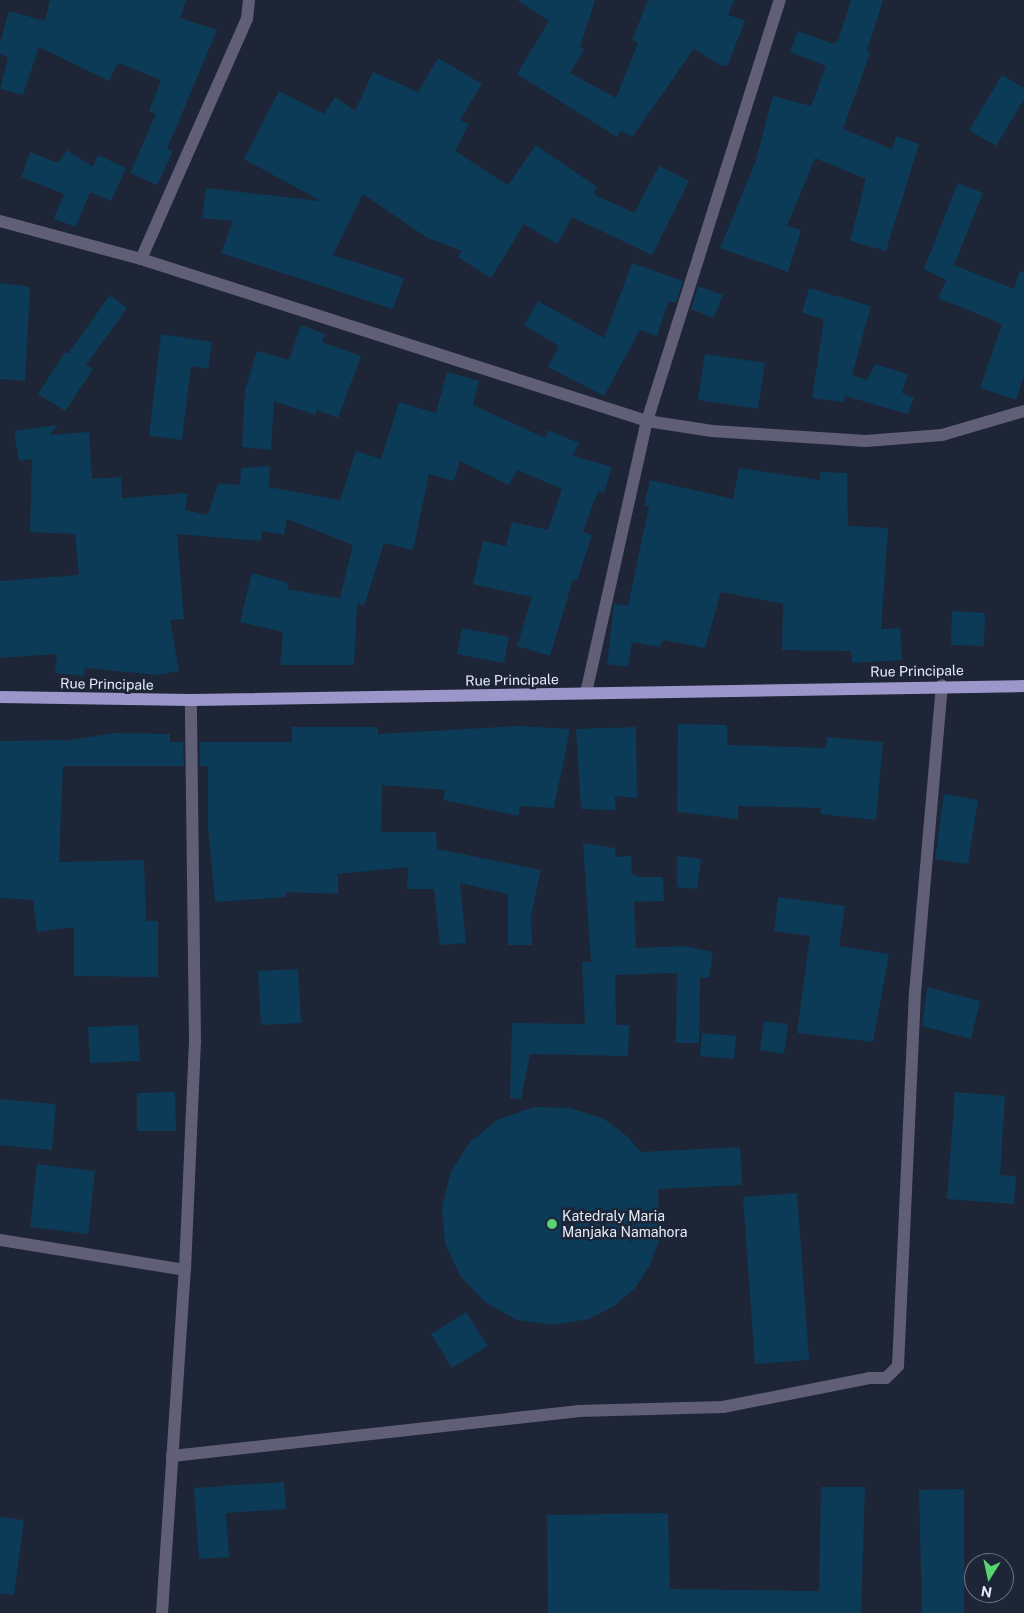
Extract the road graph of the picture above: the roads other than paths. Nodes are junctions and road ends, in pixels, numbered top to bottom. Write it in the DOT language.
graph roads {
  1 [pos="249,0"];
  2 [pos="780,0"];
  3 [pos="0,221"];
  4 [pos="141,258"];
  5 [pos="1024,410"];
  6 [pos="647,421"];
  7 [pos="942,685"];
  8 [pos="1024,686"];
  9 [pos="586,693"];
  10 [pos="0,697"];
  11 [pos="191,700"];
  12 [pos="0,1240"];
  13 [pos="185,1270"];
  14 [pos="172,1456"];
  15 [pos="162,1613"];
  1 -- 4 [label="street"];
  2 -- 6 [label="street"];
  3 -- 4 [label="street"];
  4 -- 6 [label="street"];
  5 -- 6 [label="street"];
  6 -- 9 [label="street"];
  7 -- 8 [label="main road, Rue Principale"];
  7 -- 9 [label="main road, Rue Principale"];
  7 -- 14 [label="street"];
  9 -- 11 [label="main road, Rue Principale"];
  10 -- 11 [label="main road, Rue Principale"];
  11 -- 13 [label="street"];
  12 -- 13 [label="street"];
  13 -- 14 [label="street"];
  14 -- 15 [label="street"];
}
